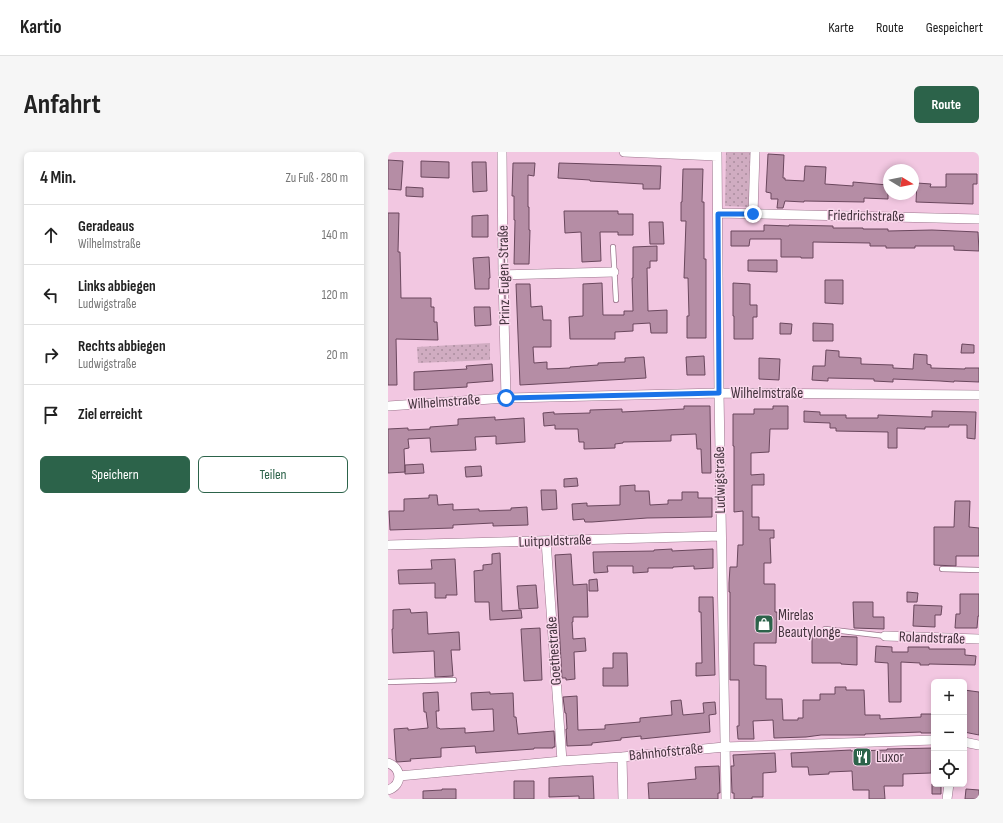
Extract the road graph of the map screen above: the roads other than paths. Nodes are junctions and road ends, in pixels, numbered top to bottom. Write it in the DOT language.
graph roads {
  1 [pos="502,152"];
  2 [pos="624,152"];
  3 [pos="755,152"];
  4 [pos="717,154"];
  5 [pos="718,214"];
  6 [pos="753,214"];
  7 [pos="979,219"];
  8 [pos="614,247"];
  9 [pos="614,272"];
  10 [pos="503,275"];
  11 [pos="616,300"];
  12 [pos="719,393"];
  13 [pos="979,395"];
  14 [pos="506,398"];
  15 [pos="388,406"];
  16 [pos="721,536"];
  17 [pos="546,541"];
  18 [pos="388,545"];
  19 [pos="942,569"];
  20 [pos="979,570"];
  21 [pos="825,629"];
  22 [pos="885,636"];
  23 [pos="979,640"];
  24 [pos="454,680"];
  25 [pos="388,682"];
  26 [pos="931,740"];
  27 [pos="967,742"];
  28 [pos="979,744"];
  29 [pos="724,746"];
  30 [pos="622,757"];
  31 [pos="562,761"];
  32 [pos="388,763"];
  33 [pos="399,776"];
  34 [pos="949,787"];
  35 [pos="388,790"];
  36 [pos="622,799"];
  37 [pos="726,799"];
  38 [pos="947,799"];
  1 -- 10 [label="street, Prinz-Eugen-Straße"];
  2 -- 4 [label="street"];
  3 -- 6 [label="street"];
  4 -- 5 [label="street, Ludwigstraße"];
  5 -- 6 [label="street"];
  5 -- 12 [label="street, Ludwigstraße"];
  6 -- 7 [label="street, Friedrichstraße"];
  8 -- 9 [label="lane"];
  9 -- 10 [label="street"];
  9 -- 11 [label="lane"];
  10 -- 14 [label="street, Prinz-Eugen-Straße"];
  12 -- 13 [label="street, Wilhelmstraße"];
  12 -- 14 [label="street, Wilhelmstraße"];
  12 -- 16 [label="street, Ludwigstraße"];
  14 -- 15 [label="street, Wilhelmstraße"];
  16 -- 17 [label="street, Luitpoldstraße"];
  16 -- 29 [label="street, Ludwigstraße"];
  17 -- 18 [label="street, Luitpoldstraße"];
  17 -- 31 [label="street, Goethestraße"];
  19 -- 20 [label="lane"];
  21 -- 22 [label="lane"];
  22 -- 23 [label="street, Rolandstraße"];
  24 -- 25 [label="lane"];
  26 -- 29 [label="street, Bahnhofstraße"];
  27 -- 28 [label="street"];
  29 -- 30 [label="street, Bahnhofstraße"];
  29 -- 37 [label="street, Ludwigstraße"];
  30 -- 31 [label="street, Bahnhofstraße"];
  30 -- 36 [label="street"];
  31 -- 33 [label="street, Bahnhofstraße"];
  32 -- 33 [label="street"];
  33 -- 35 [label="street"];
  34 -- 38 [label="street"];
}
